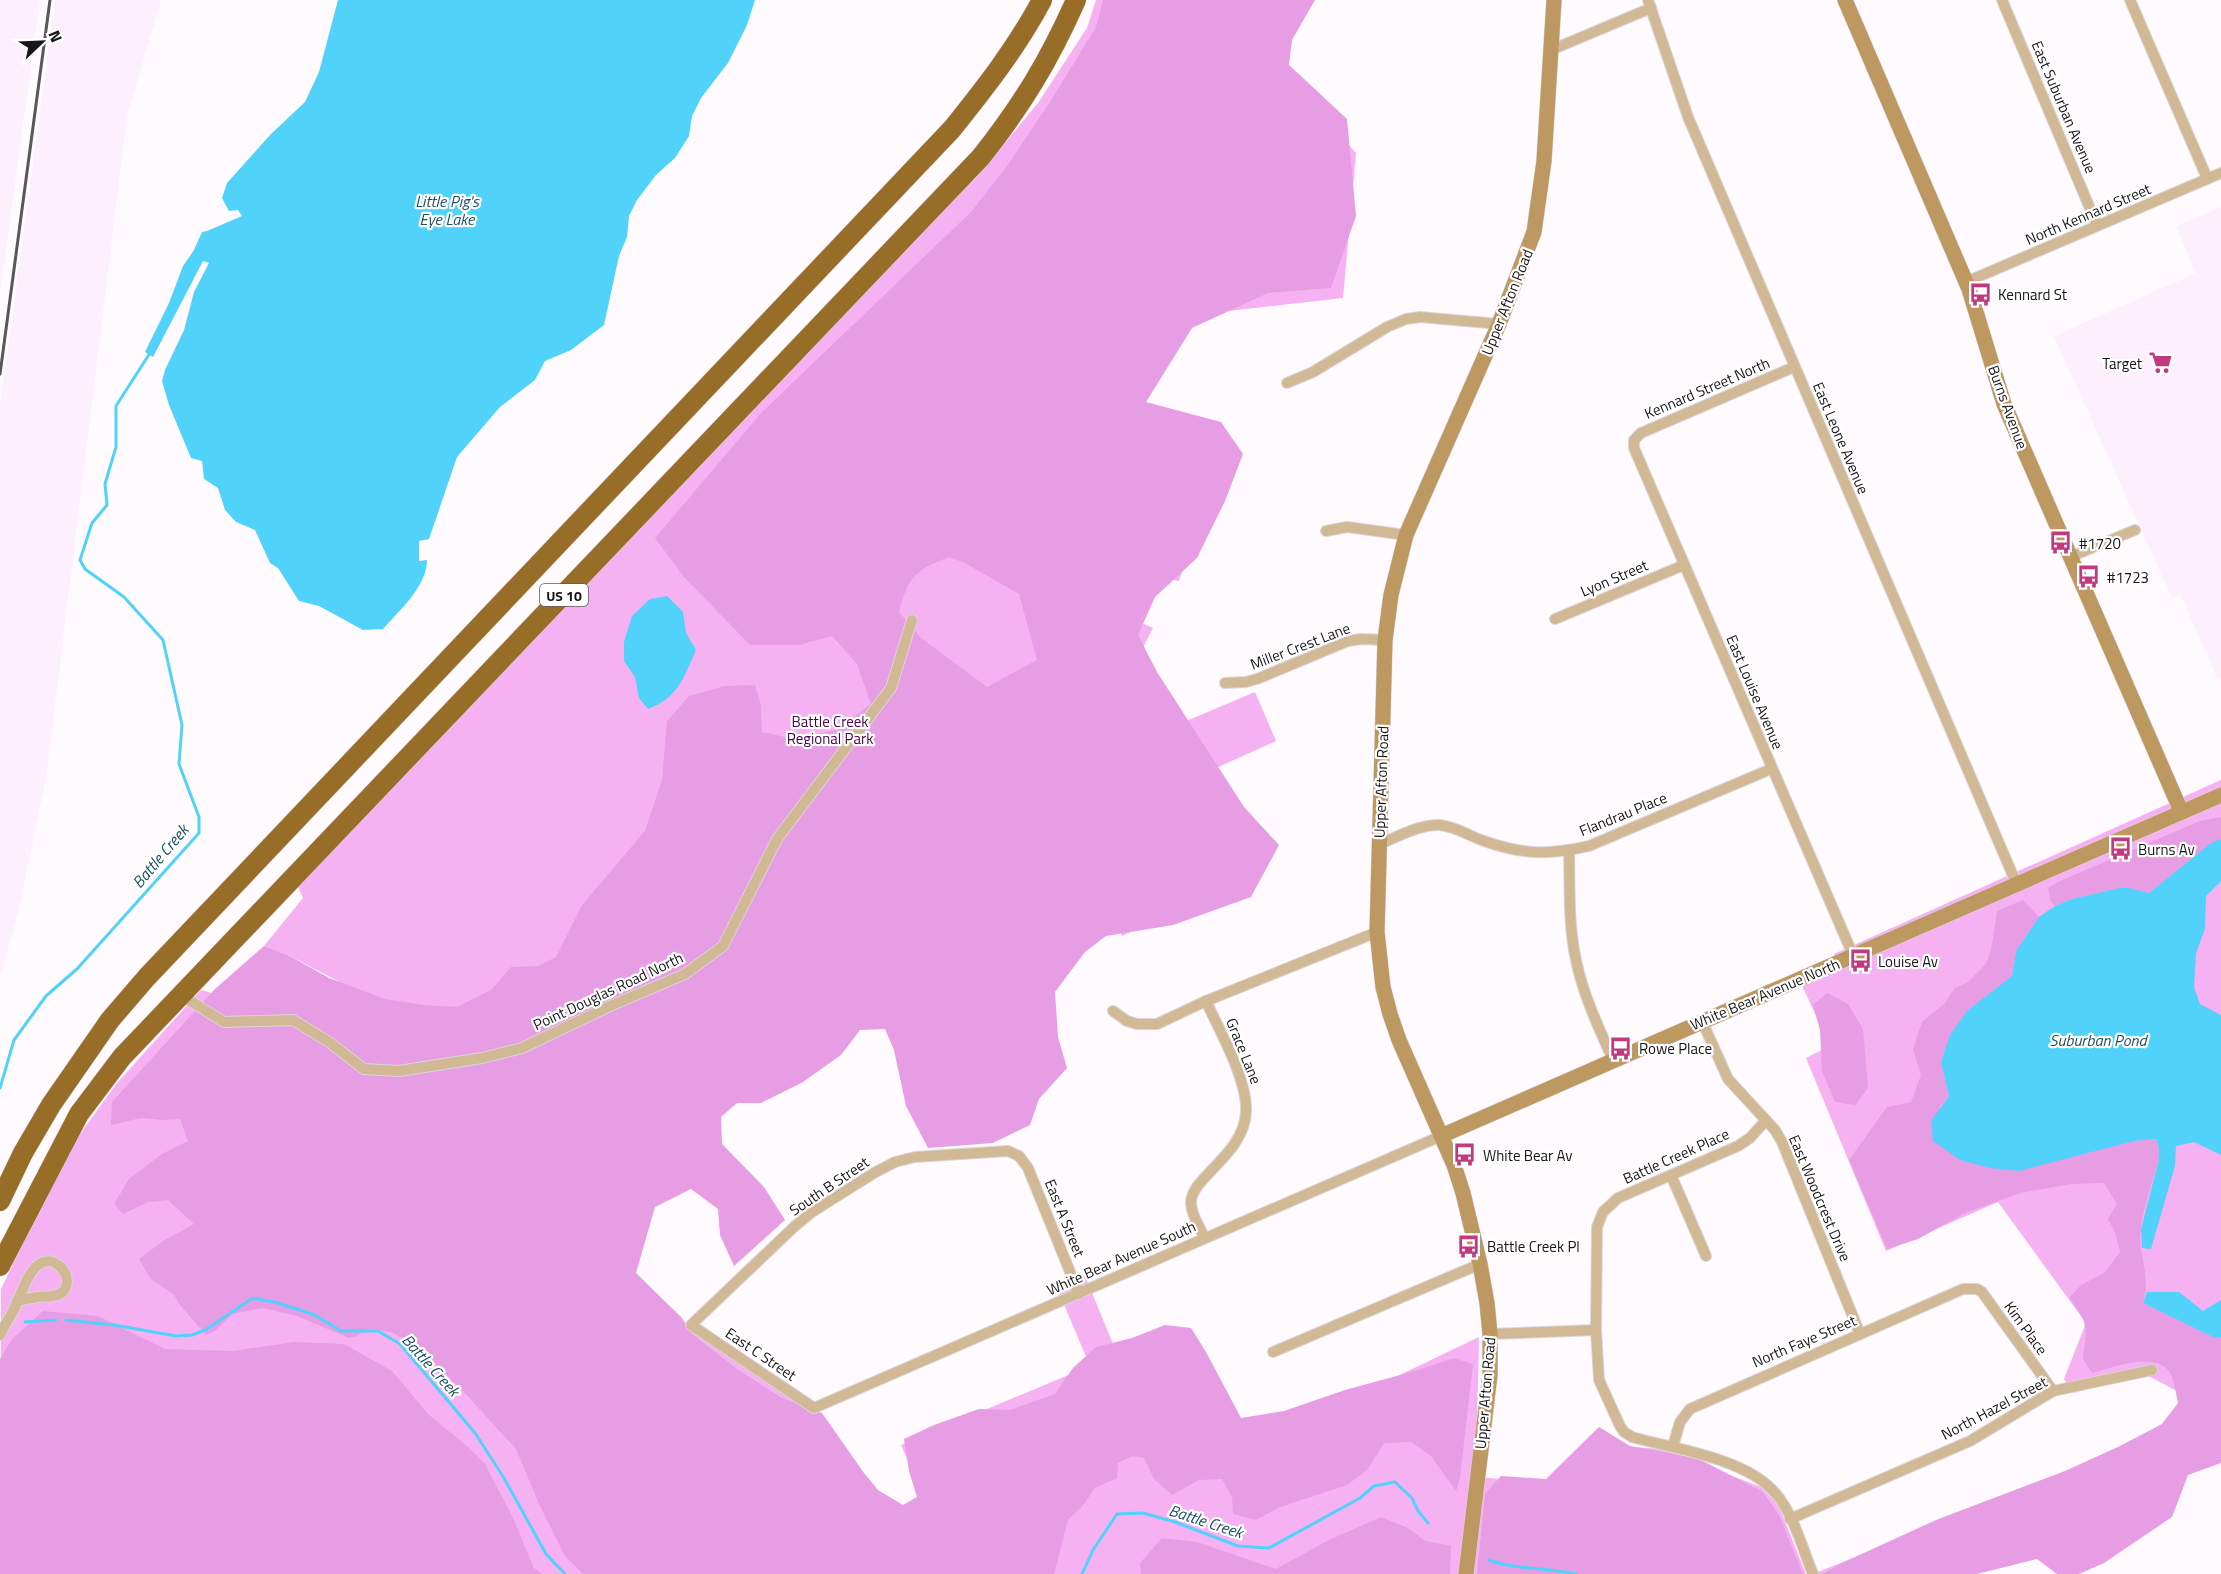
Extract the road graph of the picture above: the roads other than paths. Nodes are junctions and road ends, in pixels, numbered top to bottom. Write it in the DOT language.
graph roads {
  1 [pos="1042,0"];
  2 [pos="1076,0"];
  3 [pos="1554,0"];
  4 [pos="1845,0"];
  5 [pos="2002,0"];
  6 [pos="2130,0"];
  7 [pos="1650,4"];
  8 [pos="1551,50"];
  9 [pos="2221,173"];
  10 [pos="2207,178"];
  11 [pos="2097,225"];
  12 [pos="1966,282"];
  13 [pos="1499,324"];
  14 [pos="1794,367"];
  15 [pos="1287,383"];
  16 [pos="1634,440"];
  17 [pos="2135,530"];
  18 [pos="1326,531"];
  19 [pos="1406,535"];
  20 [pos="2070,557"];
  21 [pos="1684,565"];
  22 [pos="1555,619"];
  23 [pos="912,620"];
  24 [pos="1385,640"];
  25 [pos="1225,683"];
  26 [pos="1772,769"];
  27 [pos="2221,795"];
  28 [pos="2181,811"];
  29 [pos="1378,844"];
  30 [pos="1569,850"];
  31 [pos="2018,885"];
  32 [pos="1377,932"];
  33 [pos="1853,956"];
  34 [pos="182,995"];
  35 [pos="1206,1000"];
  36 [pos="1113,1011"];
  37 [pos="1702,1021"];
  38 [pos="1613,1060"];
  39 [pos="1766,1120"];
  40 [pos="1441,1136"];
  41 [pos="1019,1156"];
  42 [pos="1671,1175"];
  43 [pos="4,1193"];
  44 [pos="1204,1237"];
  45 [pos="1706,1256"];
  46 [pos="1480,1264"];
  47 [pos="0,1266"];
  48 [pos="1970,1288"];
  49 [pos="1079,1294"];
  50 [pos="17,1301"];
  51 [pos="691,1325"];
  52 [pos="1596,1330"];
  53 [pos="1490,1334"];
  54 [pos="1860,1334"];
  55 [pos="0,1335"];
  56 [pos="1274,1352"];
  57 [pos="2152,1370"];
  58 [pos="2053,1391"];
  59 [pos="814,1408"];
  60 [pos="1673,1446"];
  61 [pos="1790,1519"];
  62 [pos="1466,1574"];
  63 [pos="1813,1574"];
  1 -- 43 [label="highway, US 10"];
  2 -- 34 [label="highway, US 10"];
  3 -- 8 [label="street, Upper Afton Road"];
  4 -- 12 [label="street, Burns Avenue"];
  5 -- 11 [label="street, East Suburban Avenue"];
  6 -- 10 [label="street"];
  7 -- 8 [label="street"];
  7 -- 14 [label="street, East Leone Avenue"];
  8 -- 13 [label="street, Upper Afton Road"];
  9 -- 10 [label="street, North Kennard Street"];
  10 -- 11 [label="street, North Kennard Street"];
  11 -- 12 [label="street, North Kennard Street"];
  12 -- 20 [label="street, Burns Avenue"];
  13 -- 15 [label="street"];
  13 -- 19 [label="street, Upper Afton Road"];
  14 -- 16 [label="street, Kennard Street North"];
  14 -- 31 [label="street, East Leone Avenue"];
  16 -- 21 [label="street, East Louise Avenue"];
  17 -- 20 [label="street"];
  18 -- 19 [label="street"];
  19 -- 24 [label="street, Upper Afton Road"];
  20 -- 28 [label="street, Burns Avenue"];
  21 -- 22 [label="street, Lyon Street"];
  21 -- 26 [label="street, East Louise Avenue"];
  23 -- 34 [label="street, Point Douglas Road North"];
  24 -- 25 [label="street, Miller Crest Lane"];
  24 -- 29 [label="street, Upper Afton Road"];
  26 -- 30 [label="street, Flandrau Place"];
  26 -- 33 [label="street, East Louise Avenue"];
  27 -- 28 [label="street, White Bear Avenue North"];
  28 -- 31 [label="street, White Bear Avenue North"];
  29 -- 30 [label="street, Flandrau Place"];
  29 -- 32 [label="street, Upper Afton Road"];
  30 -- 38 [label="street"];
  31 -- 33 [label="street, White Bear Avenue North"];
  32 -- 35 [label="street"];
  32 -- 40 [label="street, Upper Afton Road"];
  33 -- 37 [label="street, White Bear Avenue North"];
  34 -- 47 [label="highway, US 10"];
  35 -- 36 [label="street"];
  35 -- 44 [label="street, Grace Lane"];
  37 -- 38 [label="street, White Bear Avenue North"];
  37 -- 39 [label="street, East Woodcrest Drive"];
  38 -- 40 [label="street, White Bear Avenue North"];
  39 -- 42 [label="street, Battle Creek Place"];
  39 -- 54 [label="street, East Woodcrest Drive"];
  40 -- 44 [label="street, White Bear Avenue South"];
  40 -- 46 [label="street, Upper Afton Road"];
  41 -- 49 [label="street, East A Street"];
  41 -- 51 [label="street, South B Street"];
  42 -- 45 [label="street"];
  42 -- 52 [label="street, Battle Creek Place"];
  44 -- 49 [label="street, White Bear Avenue South"];
  46 -- 53 [label="street, Upper Afton Road"];
  46 -- 56 [label="street"];
  48 -- 54 [label="street, North Faye Street"];
  48 -- 58 [label="street, Kim Place"];
  49 -- 59 [label="street, White Bear Avenue South"];
  50 -- 50 [label="street"];
  50 -- 55 [label="street"];
  51 -- 59 [label="street, East C Street"];
  52 -- 53 [label="street"];
  52 -- 60 [label="street, Battle Creek Place"];
  53 -- 62 [label="street, Upper Afton Road"];
  54 -- 60 [label="street, North Faye Street"];
  57 -- 58 [label="street, North Hazel Street"];
  58 -- 61 [label="street, North Hazel Street"];
  60 -- 61 [label="street, Battle Creek Place"];
  61 -- 63 [label="street, Battle Creek Place"];
}
